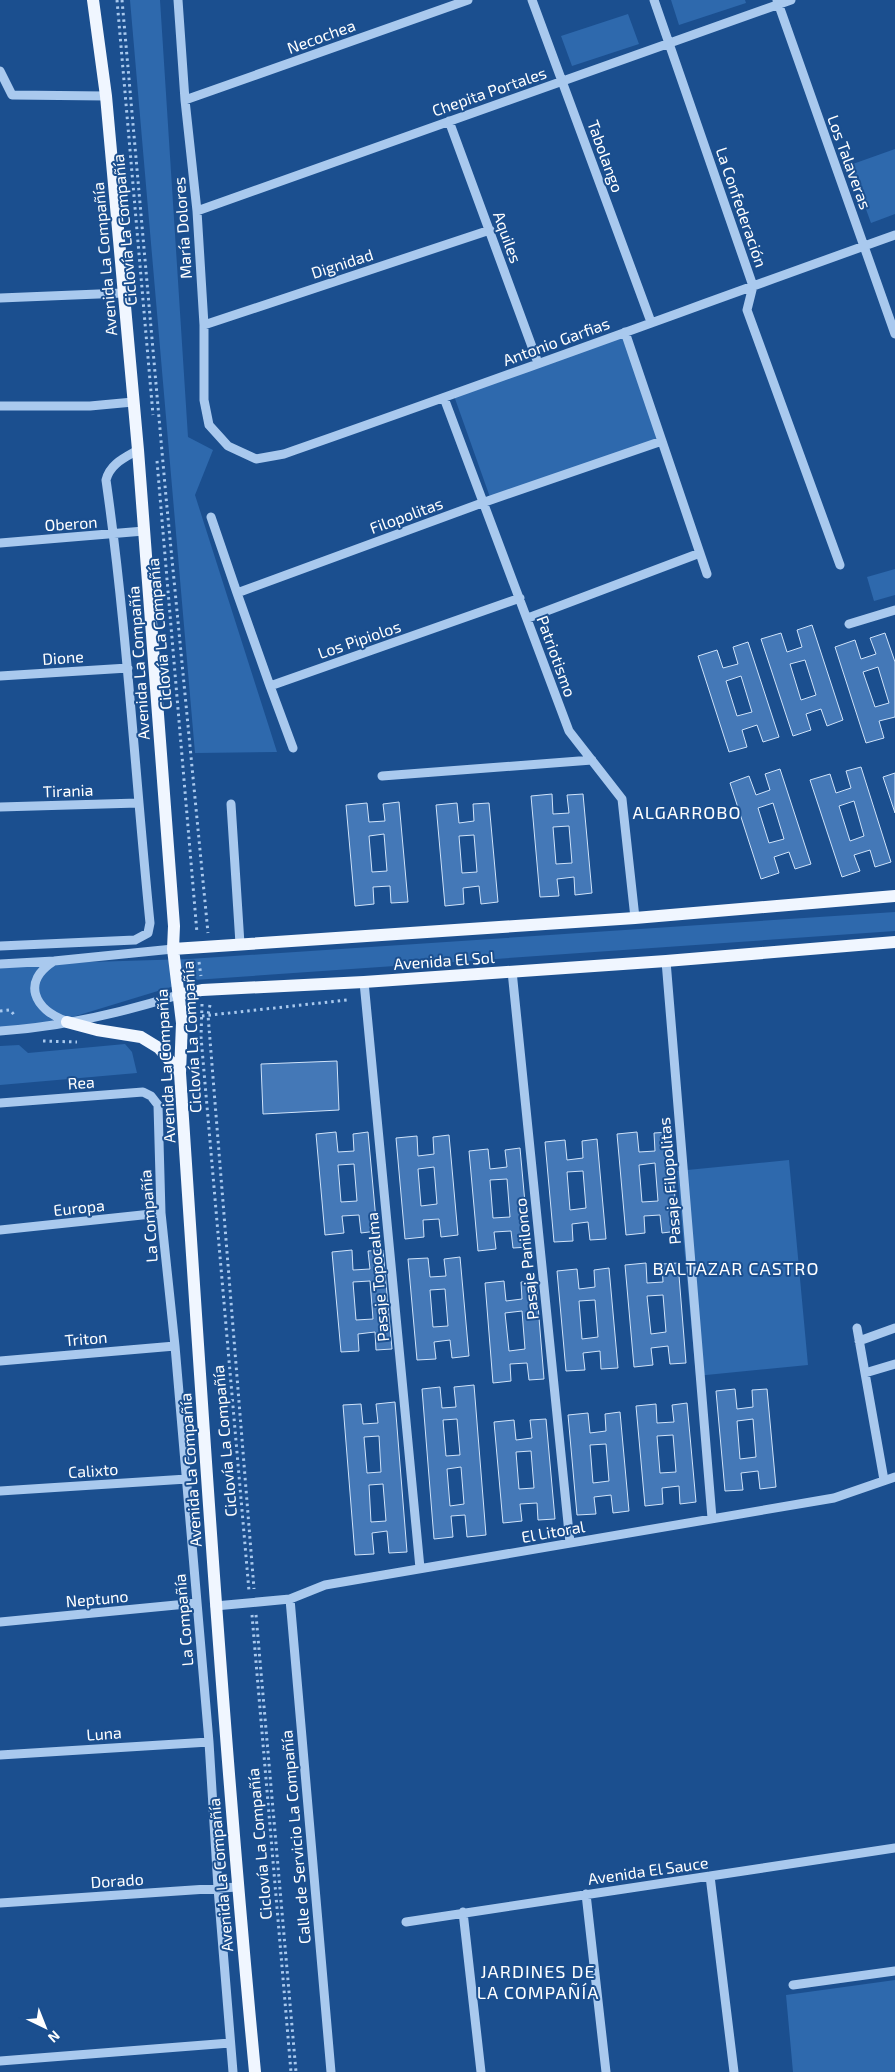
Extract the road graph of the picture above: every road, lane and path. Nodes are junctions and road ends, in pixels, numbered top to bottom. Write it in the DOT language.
graph roads {
  1 [pos="93,0"];
  2 [pos="117,0"];
  3 [pos="122,0"];
  4 [pos="178,0"];
  5 [pos="468,0"];
  6 [pos="532,0"];
  7 [pos="654,0"];
  8 [pos="790,0"];
  9 [pos="777,2"];
  10 [pos="670,43"];
  11 [pos="0,71"];
  12 [pos="562,81"];
  13 [pos="106,96"];
  14 [pos="185,100"];
  15 [pos="449,121"];
  16 [pos="197,211"];
  17 [pos="490,230"];
  18 [pos="895,235"];
  19 [pos="864,246"];
  20 [pos="753,286"];
  21 [pos="123,294"];
  22 [pos="0,298"];
  23 [pos="651,322"];
  24 [pos="204,325"];
  25 [pos="625,332"];
  26 [pos="895,334"];
  27 [pos="538,363"];
  28 [pos="444,398"];
  29 [pos="133,402"];
  30 [pos="0,406"];
  31 [pos="153,418"];
  32 [pos="662,441"];
  33 [pos="228,446"];
  34 [pos="138,450"];
  35 [pos="156,458"];
  36 [pos="482,503"];
  37 [pos="211,517"];
  38 [pos="144,531"];
  39 [pos="114,534"];
  40 [pos="0,543"];
  41 [pos="700,553"];
  42 [pos="840,565"];
  43 [pos="707,574"];
  44 [pos="237,593"];
  45 [pos="520,598"];
  46 [pos="895,610"];
  47 [pos="528,618"];
  48 [pos="849,624"];
  49 [pos="128,668"];
  50 [pos="0,676"];
  51 [pos="270,686"];
  52 [pos="293,748"];
  53 [pos="592,760"];
  54 [pos="382,776"];
  55 [pos="138,803"];
  56 [pos="231,804"];
  57 [pos="0,807"];
  58 [pos="895,896"];
  59 [pos="636,918"];
  60 [pos="895,942"];
  61 [pos="240,944"];
  62 [pos="0,946"];
  63 [pos="204,946"];
  64 [pos="173,949"];
  65 [pos="54,961"];
  66 [pos="666,961"];
  67 [pos="0,964"];
  68 [pos="512,971"];
  69 [pos="364,982"];
  70 [pos="208,990"];
  71 [pos="178,995"];
  72 [pos="366,998"];
  73 [pos="0,1011"];
  74 [pos="208,1015"];
  75 [pos="202,1016"];
  76 [pos="67,1022"];
  77 [pos="182,1023"];
  78 [pos="28,1029"];
  79 [pos="0,1031"];
  80 [pos="84,1042"];
  81 [pos="180,1072"];
  82 [pos="0,1103"];
  83 [pos="158,1105"];
  84 [pos="161,1213"];
  85 [pos="0,1230"];
  86 [pos="857,1328"];
  87 [pos="895,1328"];
  88 [pos="859,1340"];
  89 [pos="175,1346"];
  90 [pos="0,1361"];
  91 [pos="895,1364"];
  92 [pos="865,1373"];
  93 [pos="895,1477"];
  94 [pos="187,1479"];
  95 [pos="884,1480"];
  96 [pos="0,1491"];
  97 [pos="712,1518"];
  98 [pos="570,1543"];
  99 [pos="420,1568"];
  100 [pos="290,1599"];
  101 [pos="253,1602"];
  102 [pos="197,1604"];
  103 [pos="215,1606"];
  104 [pos="0,1622"];
  105 [pos="209,1742"];
  106 [pos="0,1755"];
  107 [pos="895,1848"];
  108 [pos="710,1876"];
  109 [pos="237,1887"];
  110 [pos="218,1888"];
  111 [pos="586,1894"];
  112 [pos="0,1903"];
  113 [pos="463,1912"];
  114 [pos="406,1922"];
  115 [pos="895,1971"];
  116 [pos="792,1985"];
  117 [pos="230,2043"];
  118 [pos="0,2061"];
  119 [pos="233,2072"];
  120 [pos="255,2072"];
  121 [pos="291,2072"];
  122 [pos="296,2072"];
  123 [pos="330,2072"];
  124 [pos="481,2072"];
  125 [pos="606,2072"];
  126 [pos="734,2072"];
  1 -- 13 [label="main road, Avenida La Compañía"];
  2 -- 31 [label="path, Ciclovía La Compañía"];
  3 -- 63 [label="path"];
  4 -- 14 [label="street, María Dolores"];
  5 -- 14 [label="street, Necochea"];
  6 -- 12 [label="street, Tabolango"];
  7 -- 10 [label="street, La Confederación"];
  8 -- 9 [label="street, Chepita Portales"];
  9 -- 10 [label="street, Chepita Portales"];
  9 -- 19 [label="street, Los Talaveras"];
  10 -- 12 [label="street, Chepita Portales"];
  10 -- 20 [label="street, La Confederación"];
  11 -- 13 [label="street"];
  12 -- 15 [label="street, Chepita Portales"];
  12 -- 23 [label="street, Tabolango"];
  13 -- 21 [label="main road, Avenida La Compañía"];
  14 -- 16 [label="street, María Dolores"];
  15 -- 16 [label="street, Chepita Portales"];
  15 -- 17 [label="street, Aquiles"];
  16 -- 24 [label="street, María Dolores"];
  17 -- 24 [label="street, Dignidad"];
  17 -- 27 [label="street, Aquiles"];
  18 -- 19 [label="street, Antonio Garfias"];
  19 -- 20 [label="street, Antonio Garfias"];
  19 -- 26 [label="street, Los Talaveras"];
  20 -- 23 [label="street, Antonio Garfias"];
  20 -- 42 [label="street, La Confederación"];
  21 -- 22 [label="street"];
  21 -- 29 [label="main road, Avenida La Compañía"];
  23 -- 25 [label="street, Antonio Garfias"];
  24 -- 33 [label="street, María Dolores"];
  25 -- 27 [label="street, Antonio Garfias"];
  25 -- 32 [label="street"];
  27 -- 28 [label="street, Antonio Garfias"];
  28 -- 33 [label="street, Antonio Garfias"];
  28 -- 36 [label="street, Patriotismo"];
  29 -- 30 [label="street"];
  29 -- 34 [label="main road, Avenida La Compañía"];
  32 -- 36 [label="street, Filopolitas"];
  32 -- 41 [label="street"];
  34 -- 38 [label="main road, Avenida La Compañía"];
  34 -- 39 [label="street"];
  35 -- 63 [label="path, Ciclovía La Compañía"];
  36 -- 44 [label="street, Filopolitas"];
  36 -- 45 [label="street, Patriotismo"];
  37 -- 44 [label="street"];
  38 -- 39 [label="street, Oberon"];
  38 -- 64 [label="main road, Avenida La Compañía"];
  39 -- 40 [label="street, Oberon"];
  39 -- 49 [label="street"];
  41 -- 43 [label="street"];
  41 -- 47 [label="street"];
  44 -- 51 [label="street"];
  45 -- 47 [label="street, Patriotismo"];
  45 -- 51 [label="street, Los Pipiolos"];
  46 -- 48 [label="street"];
  47 -- 53 [label="street, Patriotismo"];
  49 -- 50 [label="street, Dione"];
  49 -- 55 [label="street"];
  51 -- 52 [label="street"];
  53 -- 54 [label="street"];
  53 -- 59 [label="street, Patriotismo"];
  55 -- 57 [label="street, Tirania"];
  55 -- 62 [label="street"];
  56 -- 61 [label="street"];
  58 -- 59 [label="main road, Avenida El Sol"];
  59 -- 61 [label="main road, Avenida El Sol"];
  60 -- 66 [label="main road, Avenida El Sol"];
  61 -- 63 [label="main road, Avenida El Sol"];
  63 -- 64 [label="main road, Avenida El Sol"];
  63 -- 70 [label="path, Ciclovía La Compañía"];
  64 -- 65 [label="street, Avenida El Sol"];
  64 -- 71 [label="main road, Avenida La Compañía"];
  65 -- 67 [label="street, Avenida El Sol"];
  65 -- 76 [label="street"];
  66 -- 68 [label="main road, Avenida El Sol"];
  66 -- 97 [label="street, Pasaje Filopolitas"];
  68 -- 69 [label="main road, Avenida El Sol"];
  68 -- 98 [label="street, Pasaje Panilonco"];
  69 -- 70 [label="main road, Avenida El Sol"];
  69 -- 72 [label="street, Pasaje Topocalma"];
  70 -- 71 [label="main road, Avenida El Sol"];
  70 -- 74 [label="path"];
  70 -- 75 [label="path, Ciclovía La Compañía"];
  71 -- 76 [label="street, Avenida El Sol"];
  71 -- 77 [label="main road, Avenida La Compañía"];
  72 -- 74 [label="path"];
  72 -- 99 [label="street, Pasaje Topocalma"];
  73 -- 78 [label="path"];
  74 -- 75 [label="path"];
  74 -- 101 [label="path"];
  75 -- 77 [label="path"];
  75 -- 101 [label="path, Ciclovía La Compañía"];
  76 -- 78 [label="street, Avenida El Sol"];
  76 -- 81 [label="main road"];
  77 -- 81 [label="main road, Avenida La Compañía"];
  78 -- 79 [label="street, Avenida El Sol"];
  78 -- 80 [label="path"];
  81 -- 103 [label="main road, Avenida La Compañía"];
  82 -- 83 [label="street, Rea"];
  83 -- 84 [label="street, La Compañía"];
  84 -- 85 [label="street, Europa"];
  84 -- 89 [label="street, La Compañía"];
  86 -- 88 [label="street"];
  87 -- 88 [label="street"];
  88 -- 92 [label="street"];
  89 -- 90 [label="street, Triton"];
  89 -- 94 [label="street, La Compañía"];
  91 -- 92 [label="street"];
  92 -- 95 [label="street"];
  93 -- 95 [label="street, El Litoral"];
  94 -- 96 [label="street, Calixto"];
  94 -- 102 [label="street, La Compañía"];
  95 -- 97 [label="street, El Litoral"];
  97 -- 98 [label="street, El Litoral"];
  98 -- 99 [label="street, El Litoral"];
  99 -- 100 [label="street, El Litoral"];
  100 -- 101 [label="street, El Litoral"];
  100 -- 123 [label="street, Calle de Servicio La Compañía"];
  101 -- 103 [label="street, El Litoral"];
  101 -- 121 [label="path, Ciclovía La Compañía"];
  101 -- 122 [label="path"];
  102 -- 104 [label="street, Neptuno"];
  102 -- 105 [label="street, La Compañía"];
  103 -- 109 [label="main road, Avenida La Compañía"];
  105 -- 106 [label="street, Luna"];
  105 -- 110 [label="street, La Compañía"];
  107 -- 108 [label="street, Avenida El Sauce"];
  108 -- 111 [label="street, Avenida El Sauce"];
  108 -- 126 [label="street"];
  109 -- 110 [label="street, Dorado"];
  109 -- 120 [label="main road, Avenida La Compañía"];
  110 -- 112 [label="street, Dorado"];
  110 -- 117 [label="street, La Compañía"];
  111 -- 113 [label="street, Avenida El Sauce"];
  111 -- 125 [label="street"];
  113 -- 114 [label="street, Avenida El Sauce"];
  113 -- 124 [label="street"];
  115 -- 116 [label="street"];
  117 -- 118 [label="street"];
  117 -- 119 [label="street, La Compañía"];
}
